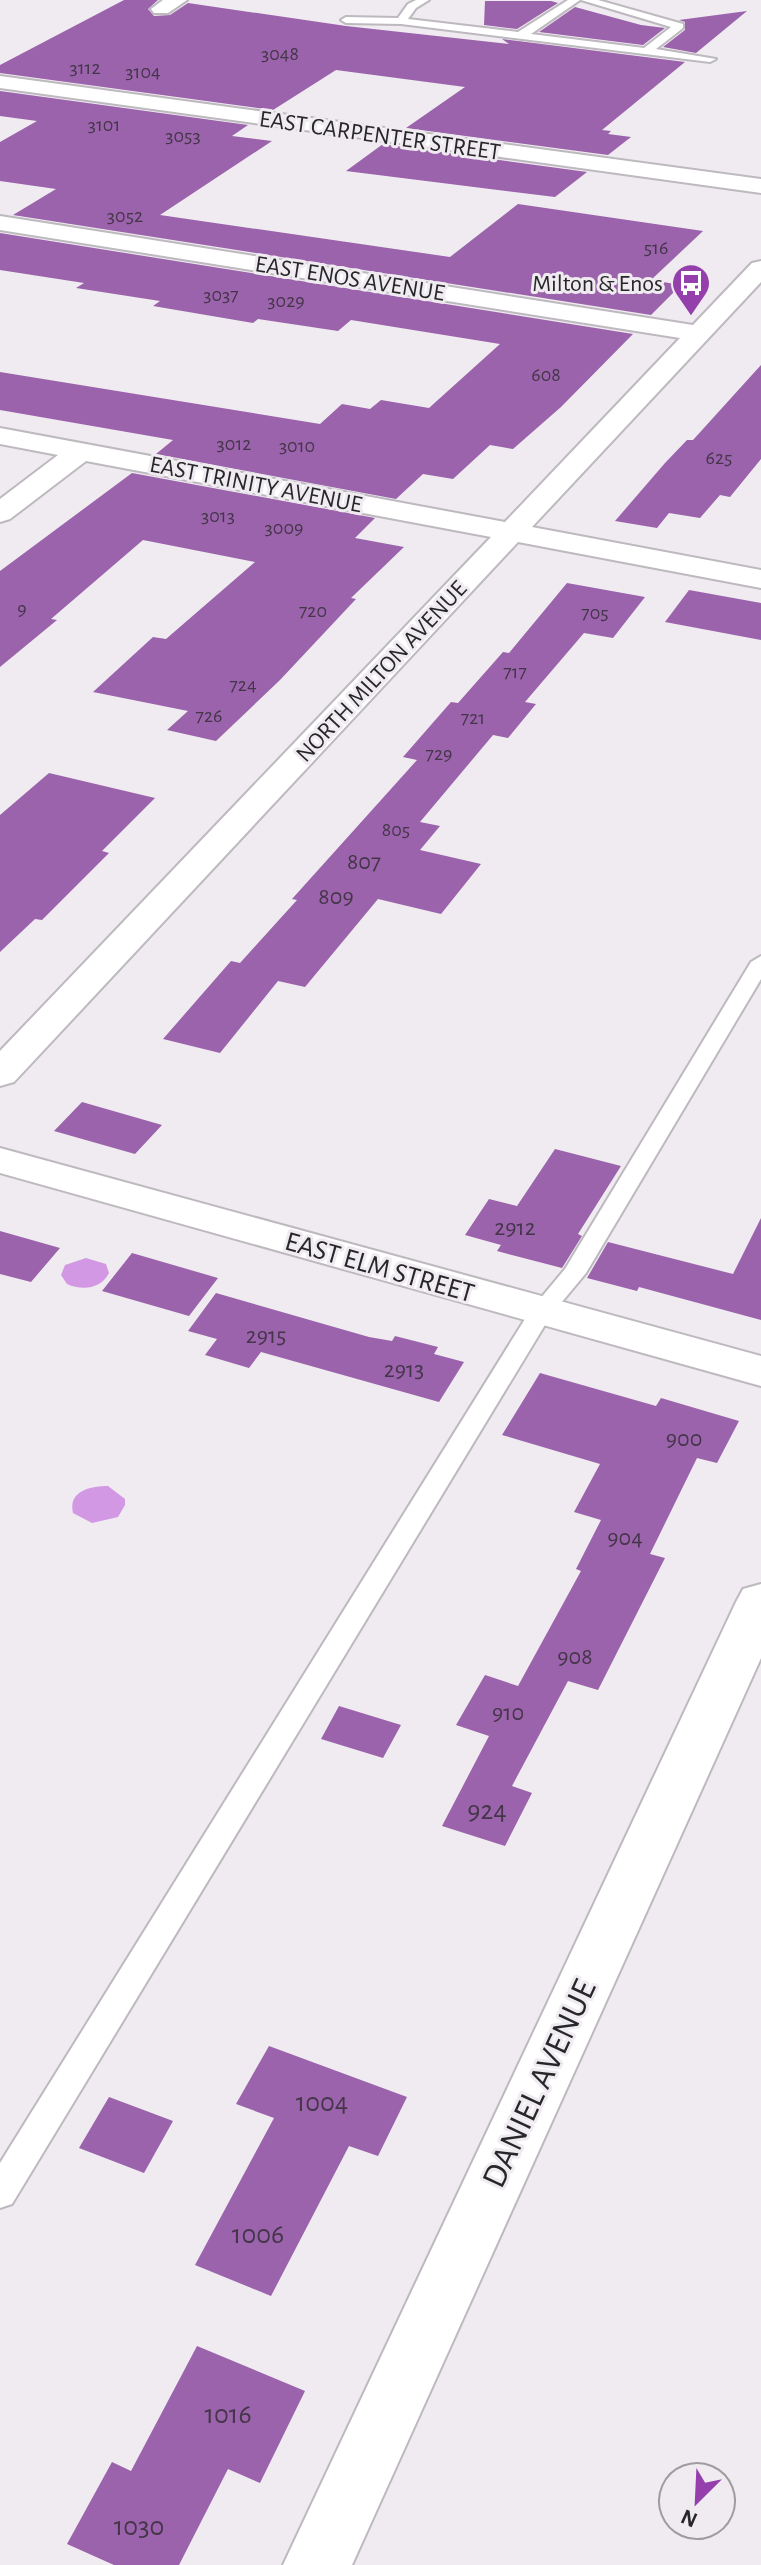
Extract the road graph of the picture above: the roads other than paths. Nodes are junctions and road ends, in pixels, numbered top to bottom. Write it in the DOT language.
graph roads {
  1 [pos="424,0"];
  2 [pos="575,0"];
  3 [pos="586,0"];
  4 [pos="346,20"];
  5 [pos="401,21"];
  6 [pos="520,36"];
  7 [pos="647,51"];
  8 [pos="710,59"];
  9 [pos="0,82"];
  10 [pos="761,186"];
  11 [pos="0,223"];
  12 [pos="761,268"];
  13 [pos="700,334"];
  14 [pos="0,436"];
  15 [pos="81,451"];
  16 [pos="0,513"];
  17 [pos="512,533"];
  18 [pos="761,579"];
  19 [pos="761,962"];
  20 [pos="0,1074"];
  21 [pos="0,1160"];
  22 [pos="542,1311"];
  23 [pos="761,1371"];
  24 [pos="761,1602"];
  25 [pos="0,2193"];
  26 [pos="317,2565"];
  1 -- 5 [label="lane"];
  2 -- 6 [label="lane"];
  3 -- 7 [label="lane"];
  4 -- 5 [label="lane"];
  5 -- 6 [label="lane"];
  6 -- 7 [label="lane"];
  7 -- 8 [label="lane"];
  9 -- 10 [label="street, EAST CARPENTER STREET"];
  11 -- 13 [label="street, EAST ENOS AVENUE"];
  12 -- 13 [label="street, NORTH MILTON AVENUE"];
  13 -- 17 [label="street, NORTH MILTON AVENUE"];
  14 -- 15 [label="street, EAST TRINITY AVENUE"];
  15 -- 16 [label="street"];
  15 -- 17 [label="street, EAST TRINITY AVENUE"];
  17 -- 18 [label="street"];
  17 -- 20 [label="street, NORTH MILTON AVENUE"];
  19 -- 22 [label="lane"];
  21 -- 22 [label="street, EAST ELM STREET"];
  22 -- 23 [label="street, EAST ELM STREET"];
  22 -- 25 [label="lane"];
  24 -- 26 [label="street, DANIEL AVENUE"];
}
